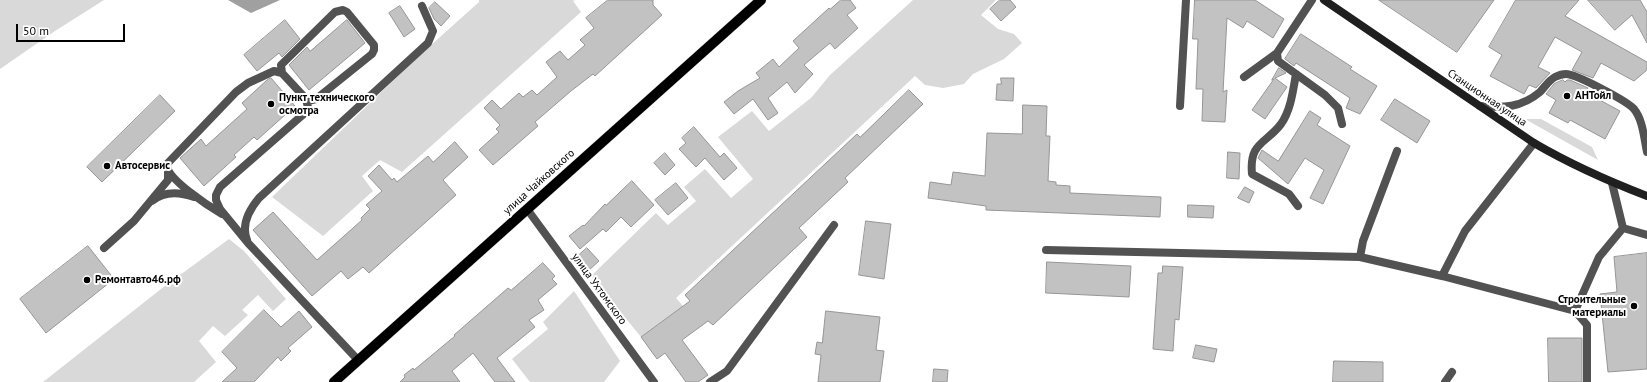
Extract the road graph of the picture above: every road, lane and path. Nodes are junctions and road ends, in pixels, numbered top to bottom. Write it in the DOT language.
graph roads {
  1 [pos="761,0"];
  2 [pos="1186,0"];
  3 [pos="1312,0"];
  4 [pos="1324,0"];
  5 [pos="422,6"];
  6 [pos="1277,53"];
  7 [pos="282,73"];
  8 [pos="1296,74"];
  9 [pos="1244,77"];
  10 [pos="306,100"];
  11 [pos="1180,106"];
  12 [pos="1480,106"];
  13 [pos="1342,124"];
  14 [pos="1534,144"];
  15 [pos="1397,151"];
  16 [pos="1647,152"];
  17 [pos="168,172"];
  18 [pos="1612,182"];
  19 [pos="220,187"];
  20 [pos="193,194"];
  21 [pos="1647,196"];
  22 [pos="206,205"];
  23 [pos="1298,206"];
  24 [pos="145,207"];
  25 [pos="527,209"];
  26 [pos="227,218"];
  27 [pos="834,225"];
  28 [pos="1623,228"];
  29 [pos="1647,235"];
  30 [pos="248,242"];
  31 [pos="104,248"];
  32 [pos="1046,250"];
  33 [pos="1360,257"];
  34 [pos="1442,276"];
  35 [pos="1575,311"];
  36 [pos="358,360"];
  37 [pos="1452,372"];
  38 [pos="652,381"];
  39 [pos="334,382"];
  40 [pos="710,382"];
  41 [pos="1445,382"];
  42 [pos="1587,382"];
  1 -- 25 [label="main road, улица Чайковского"];
  2 -- 11 [label="street"];
  3 -- 6 [label="street"];
  4 -- 12 [label="main road, Станционная улица"];
  5 -- 30 [label="street"];
  6 -- 8 [label="street"];
  6 -- 9 [label="street"];
  7 -- 10 [label="street"];
  7 -- 10 [label="street"];
  7 -- 17 [label="street"];
  8 -- 13 [label="street"];
  8 -- 23 [label="street"];
  10 -- 19 [label="street"];
  12 -- 14 [label="main road, Станционная улица"];
  12 -- 16 [label="street"];
  14 -- 18 [label="main road, Станционная улица"];
  14 -- 34 [label="street"];
  15 -- 33 [label="street"];
  17 -- 20 [label="street"];
  17 -- 24 [label="street"];
  18 -- 21 [label="main road, Станционная улица"];
  18 -- 28 [label="street"];
  19 -- 20 [label="street"];
  19 -- 26 [label="street"];
  20 -- 22 [label="street"];
  22 -- 24 [label="street"];
  22 -- 26 [label="street"];
  24 -- 31 [label="street"];
  25 -- 36 [label="main road, улица Чайковского"];
  25 -- 38 [label="street, улица Ухтомского"];
  26 -- 30 [label="street"];
  27 -- 40 [label="street"];
  28 -- 29 [label="street"];
  28 -- 35 [label="street"];
  30 -- 36 [label="street"];
  32 -- 33 [label="street"];
  33 -- 34 [label="street"];
  34 -- 35 [label="street"];
  35 -- 42 [label="street"];
  36 -- 39 [label="main road, улица Чайковского"];
  37 -- 41 [label="street"];
}
